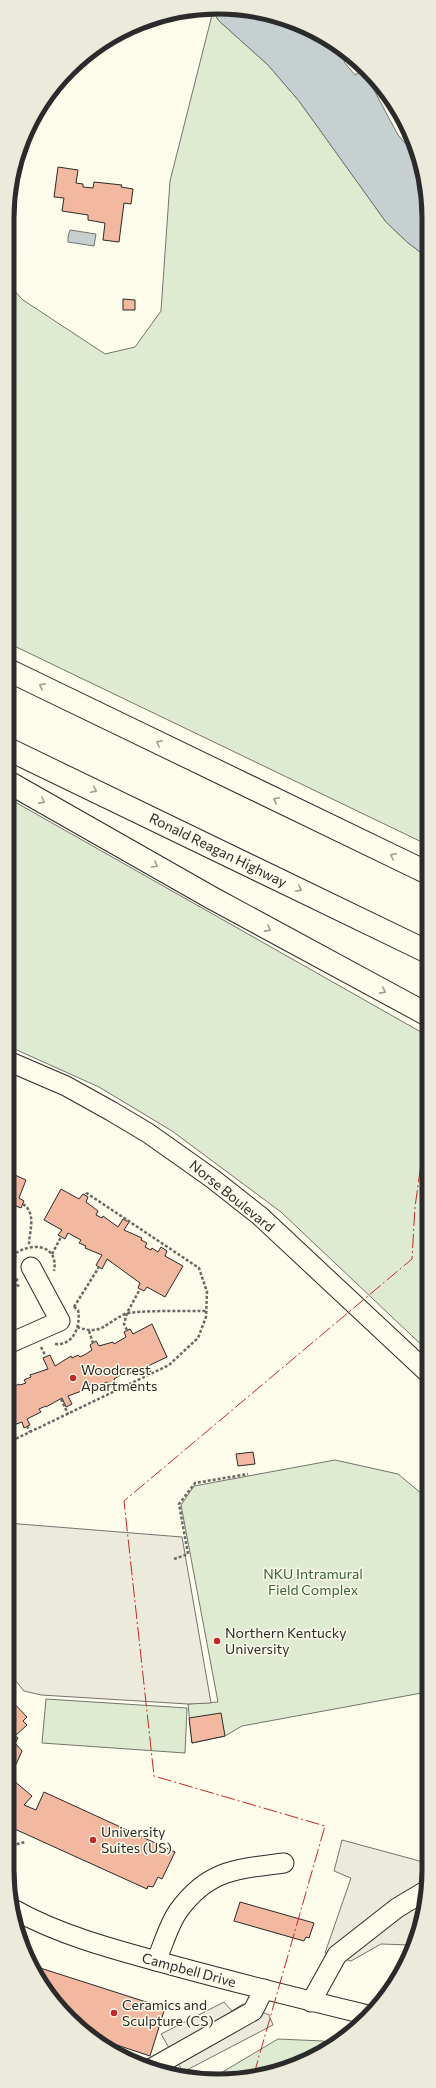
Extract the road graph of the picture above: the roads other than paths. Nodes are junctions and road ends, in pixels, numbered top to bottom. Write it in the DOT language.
graph roads {
  1 [pos="14,673"];
  2 [pos="14,752"];
  3 [pos="14,785"];
  4 [pos="422,870"];
  5 [pos="422,949"];
  6 [pos="422,1012"];
  7 [pos="14,1064"];
  8 [pos="31,1267"];
  9 [pos="14,1341"];
  10 [pos="422,1367"];
  11 [pos="284,1863"];
  12 [pos="420,1894"];
  13 [pos="18,1912"];
  14 [pos="156,1961"];
  15 [pos="264,1989"];
  16 [pos="311,2002"];
  17 [pos="362,2014"];
  18 [pos="158,2065"];
  4 -- 1 [label="highway, one-way"];
  2 -- 5 [label="highway, Ronald Reagan Highway, one-way"];
  3 -- 6 [label="highway, one-way"];
  7 -- 10 [label="street, Norse Boulevard"];
  8 -- 9 [label="street"];
  11 -- 14 [label="street"];
  12 -- 16 [label="street"];
  13 -- 14 [label="street, Campbell Drive"];
  14 -- 15 [label="street, Campbell Drive"];
  15 -- 16 [label="street, Campbell Drive"];
  15 -- 18 [label="street"];
  16 -- 17 [label="street, Campbell Drive"];
}
